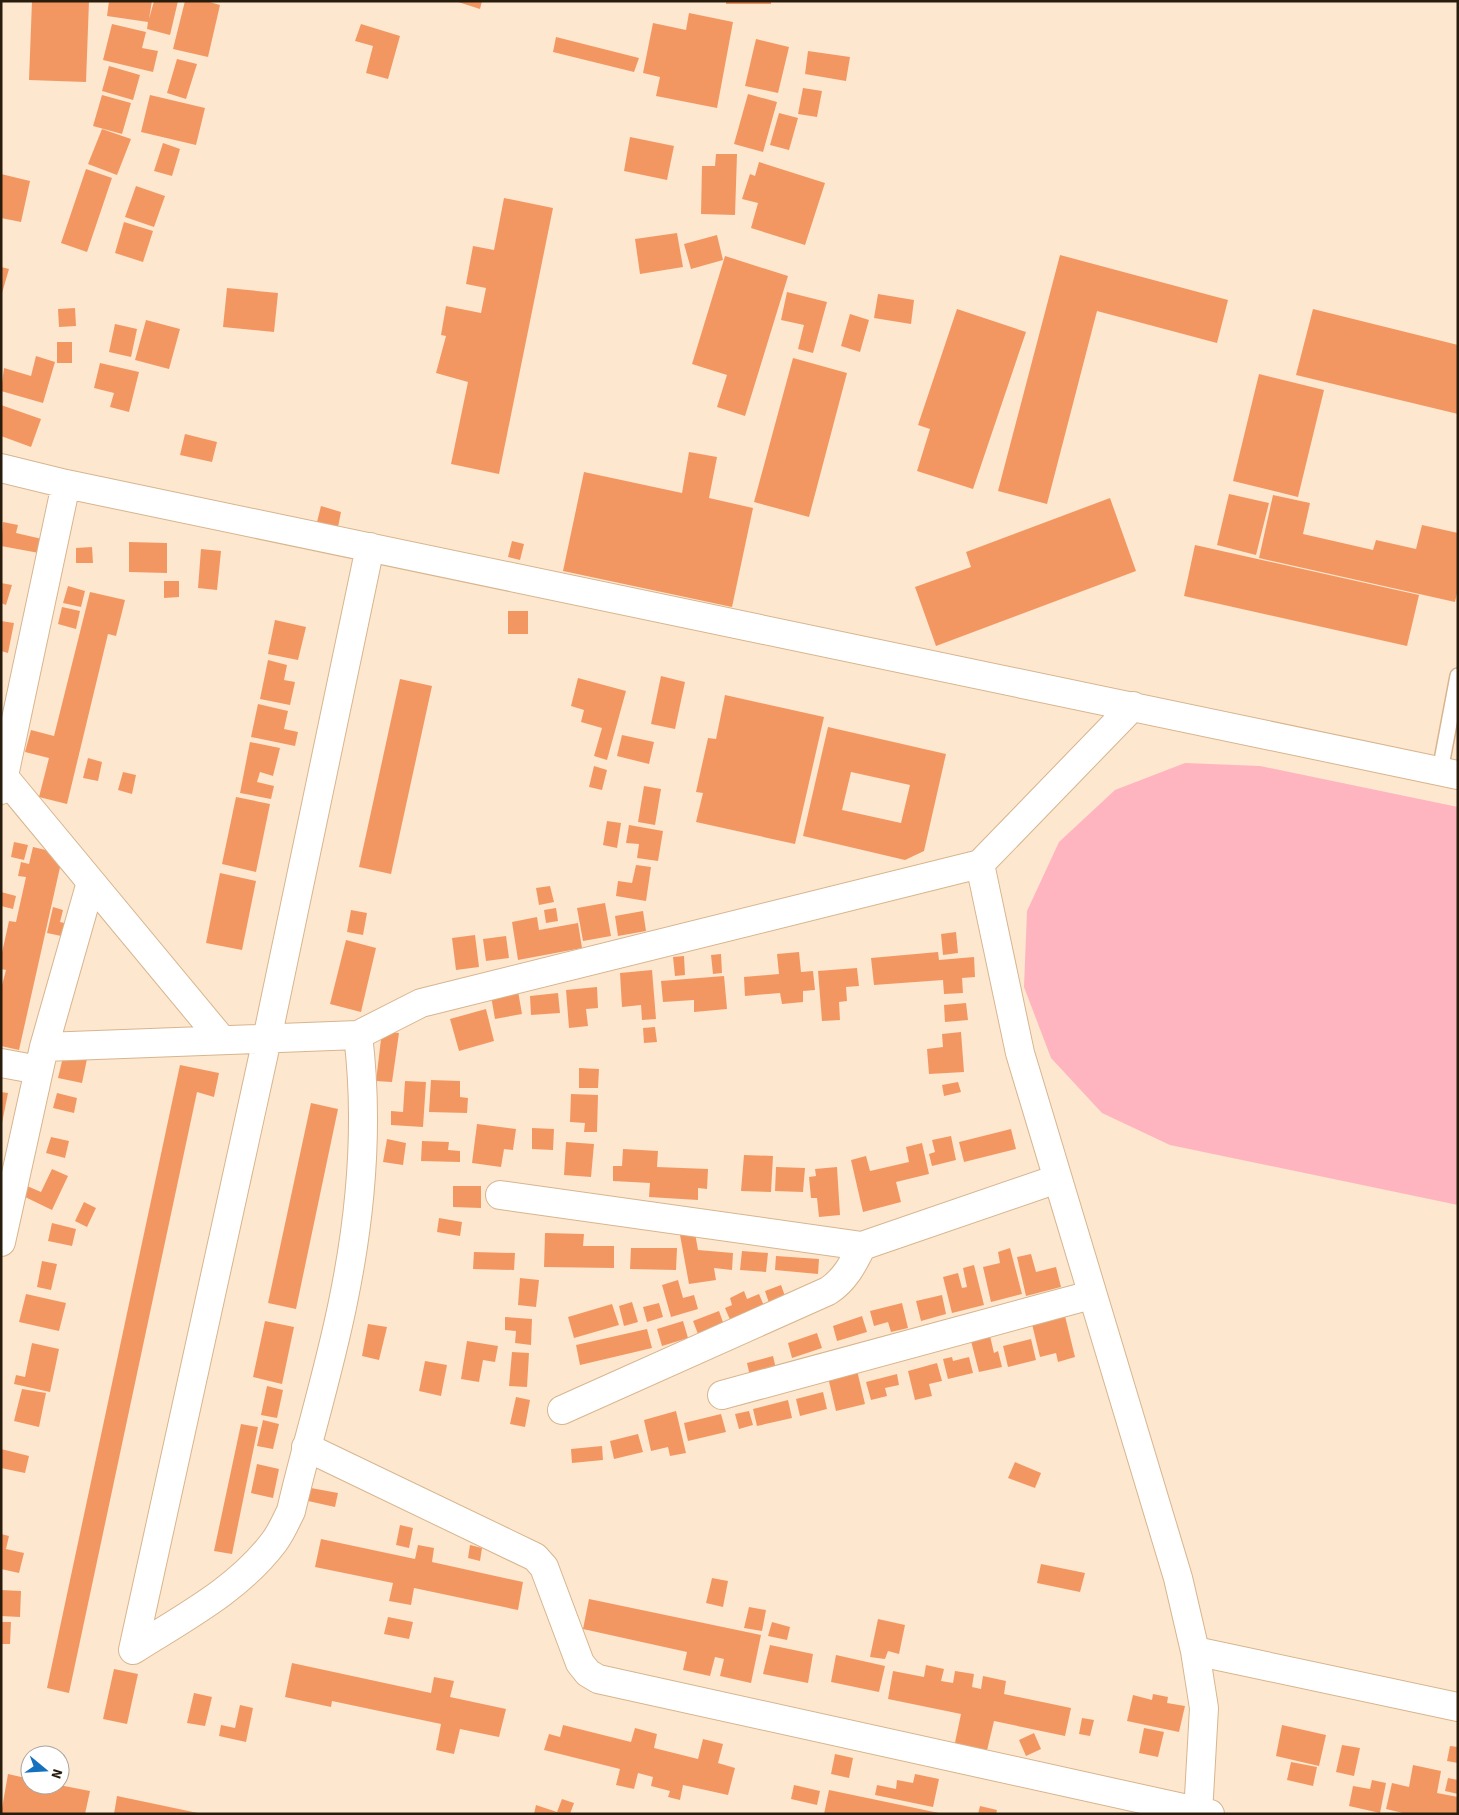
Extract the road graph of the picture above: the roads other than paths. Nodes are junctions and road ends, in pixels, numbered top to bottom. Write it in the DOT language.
graph roads {
  1 [pos="1,468"];
  2 [pos="66,484"];
  3 [pos="370,547"];
  4 [pos="1458,676"];
  5 [pos="1133,706"];
  6 [pos="1449,773"];
  7 [pos="3,783"];
  8 [pos="980,864"];
  9 [pos="91,882"];
  10 [pos="358,1035"];
  11 [pos="267,1039"];
  12 [pos="222,1040"];
  13 [pos="42,1058"];
  14 [pos="1,1063"];
  15 [pos="1057,1179"];
  16 [pos="500,1195"];
  17 [pos="1,1242"];
  18 [pos="862,1246"];
  19 [pos="1091,1295"];
  20 [pos="722,1395"];
  21 [pos="562,1410"];
  22 [pos="306,1447"];
  23 [pos="1195,1651"];
  24 [pos="1458,1707"];
  25 [pos="1202,1813"];
  1 -- 2 [label="street"];
  2 -- 3 [label="street"];
  2 -- 7 [label="street"];
  3 -- 5 [label="street"];
  3 -- 11 [label="street"];
  4 -- 6 [label="lane"];
  5 -- 6 [label="street"];
  5 -- 8 [label="street"];
  7 -- 9 [label="street"];
  8 -- 10 [label="street"];
  8 -- 15 [label="street"];
  9 -- 12 [label="street"];
  9 -- 13 [label="street"];
  10 -- 11 [label="street"];
  10 -- 22 [label="street"];
  11 -- 12 [label="street"];
  11 -- 22 [label="street"];
  12 -- 13 [label="street"];
  13 -- 14 [label="street"];
  13 -- 17 [label="street"];
  15 -- 18 [label="street"];
  15 -- 19 [label="street"];
  16 -- 18 [label="street"];
  18 -- 21 [label="street"];
  19 -- 20 [label="street"];
  19 -- 23 [label="street"];
  22 -- 25 [label="street"];
  23 -- 24 [label="street"];
  23 -- 25 [label="street"];
}
